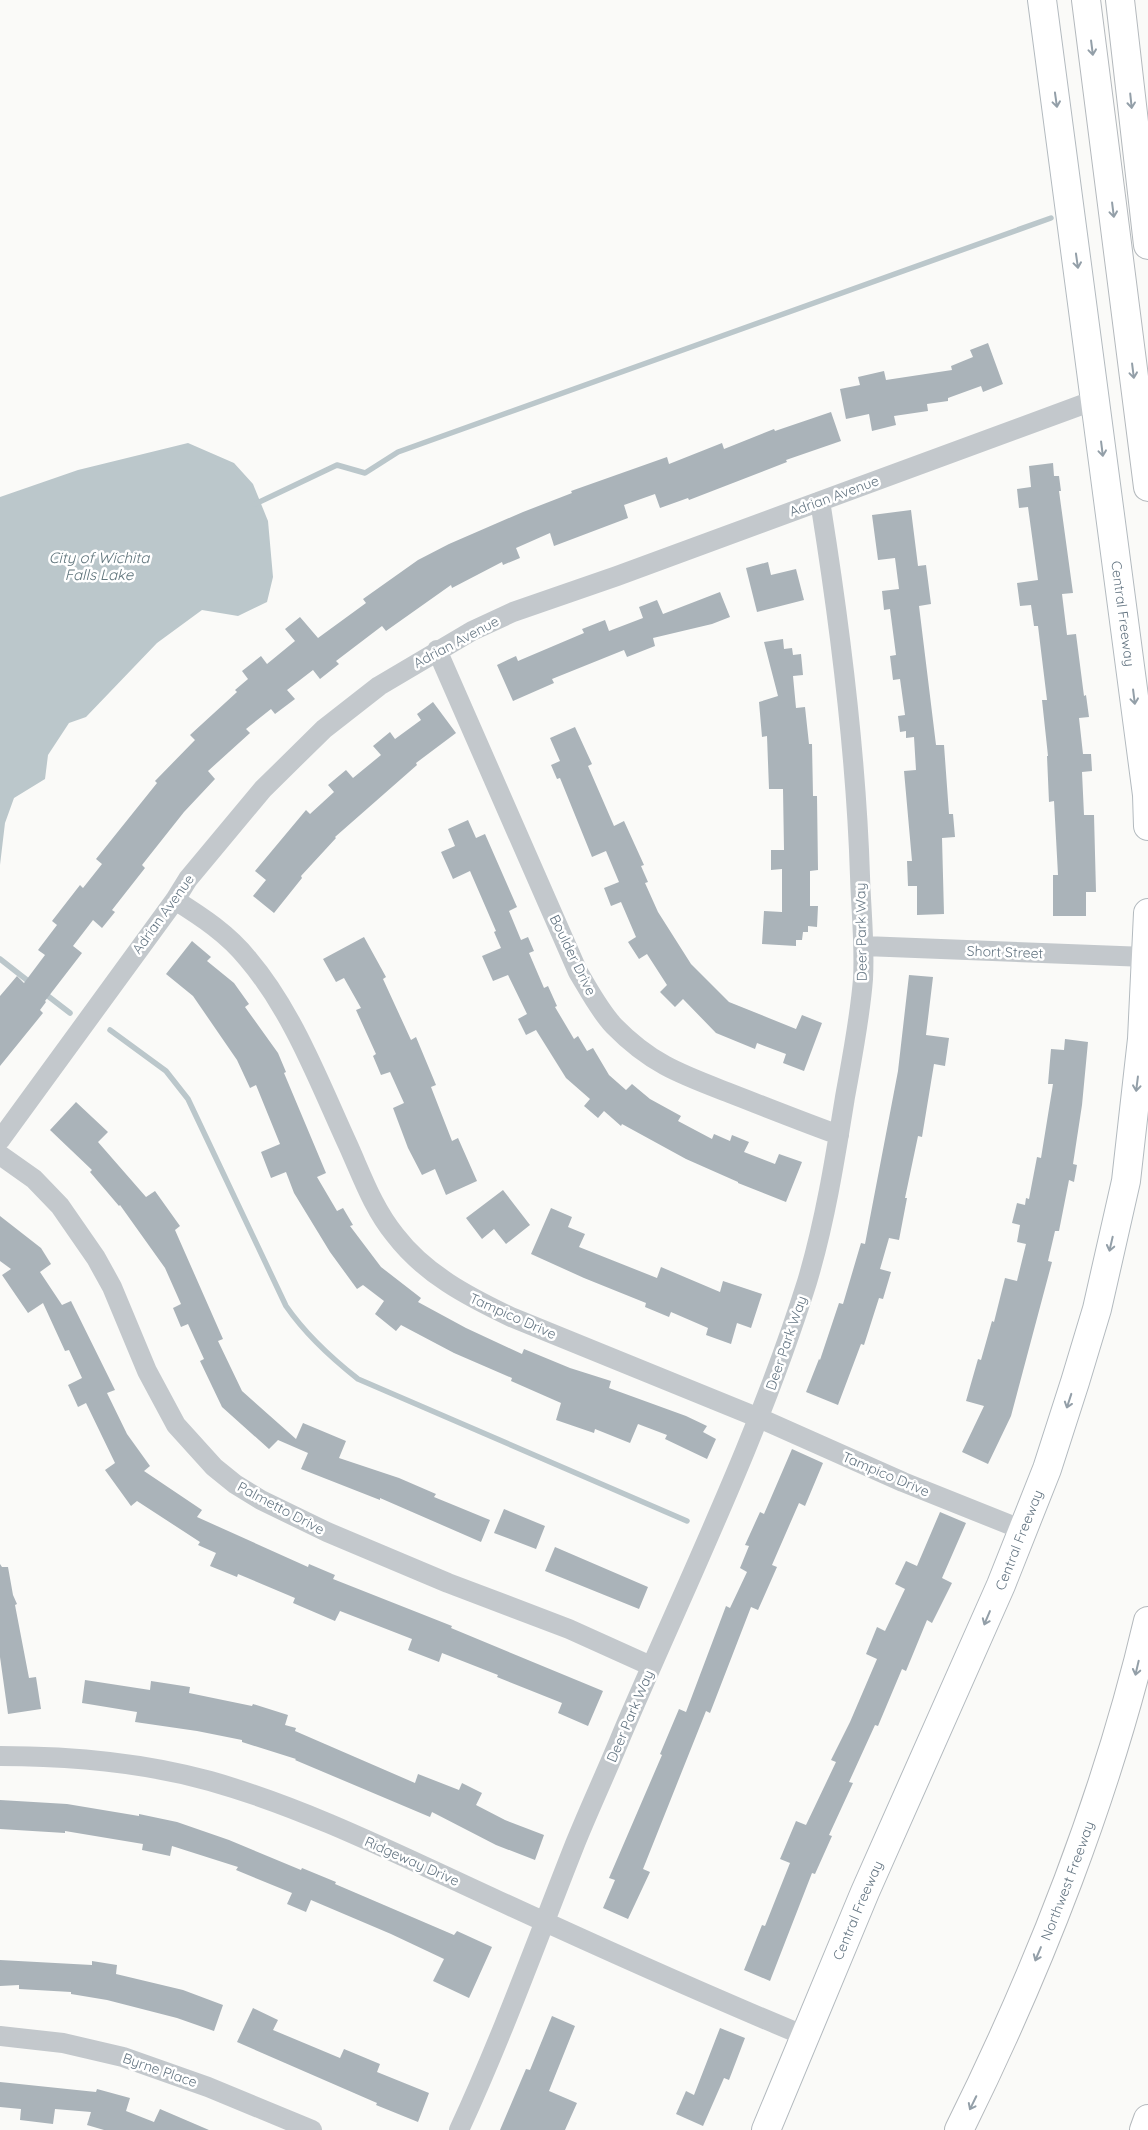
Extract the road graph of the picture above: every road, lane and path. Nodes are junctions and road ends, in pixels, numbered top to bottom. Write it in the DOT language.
graph roads {
  1 [pos="1042,0"];
  2 [pos="1086,0"];
  3 [pos="1120,0"];
  4 [pos="1148,245"];
  5 [pos="1095,400"];
  6 [pos="1148,487"];
  7 [pos="820,501"];
  8 [pos="437,650"];
  9 [pos="1148,826"];
  10 [pos="175,900"];
  11 [pos="1148,913"];
  12 [pos="864,946"];
  13 [pos="1146,957"];
  14 [pos="839,1135"];
  15 [pos="0,1140"];
  16 [pos="0,1156"];
  17 [pos="759,1418"];
  18 [pos="1023,1530"];
  19 [pos="1148,1621"];
  20 [pos="651,1666"];
  21 [pos="0,1756"];
  22 [pos="545,1922"];
  23 [pos="0,2036"];
  24 [pos="805,2036"];
  25 [pos="1148,2119"];
  26 [pos="312,2130"];
  27 [pos="458,2130"];
  28 [pos="766,2130"];
  29 [pos="959,2130"];
  30 [pos="1144,2130"];
  1 -- 5 [label="main road, Central Freeway, one-way"];
  2 -- 6 [label="main road, one-way"];
  3 -- 4 [label="main road, one-way"];
  5 -- 7 [label="street, Adrian Avenue"];
  5 -- 9 [label="main road, Central Freeway, one-way"];
  7 -- 8 [label="street, Adrian Avenue"];
  7 -- 12 [label="street, Deer Park Way"];
  8 -- 10 [label="street, Adrian Avenue"];
  8 -- 14 [label="street, Boulder Drive"];
  10 -- 15 [label="street, Adrian Avenue"];
  10 -- 17 [label="street, Tampico Drive"];
  11 -- 13 [label="main road, Central Freeway"];
  12 -- 13 [label="street, Short Street"];
  12 -- 14 [label="street, Deer Park Way"];
  13 -- 18 [label="main road, Central Freeway, one-way"];
  14 -- 17 [label="street, Deer Park Way"];
  16 -- 20 [label="street, Palmetto Drive"];
  17 -- 18 [label="street, Tampico Drive"];
  17 -- 20 [label="street, Deer Park Way"];
  18 -- 24 [label="main road, Central Freeway, one-way"];
  19 -- 29 [label="main road, Northwest Freeway, one-way"];
  20 -- 22 [label="street, Deer Park Way"];
  21 -- 22 [label="street, Ridgeway Drive"];
  22 -- 24 [label="street, Ridgeway Drive"];
  22 -- 27 [label="street, Deer Park Way"];
  23 -- 26 [label="street, Byrne Place"];
  24 -- 28 [label="main road, Central Freeway"];
  25 -- 30 [label="main road"];
}
